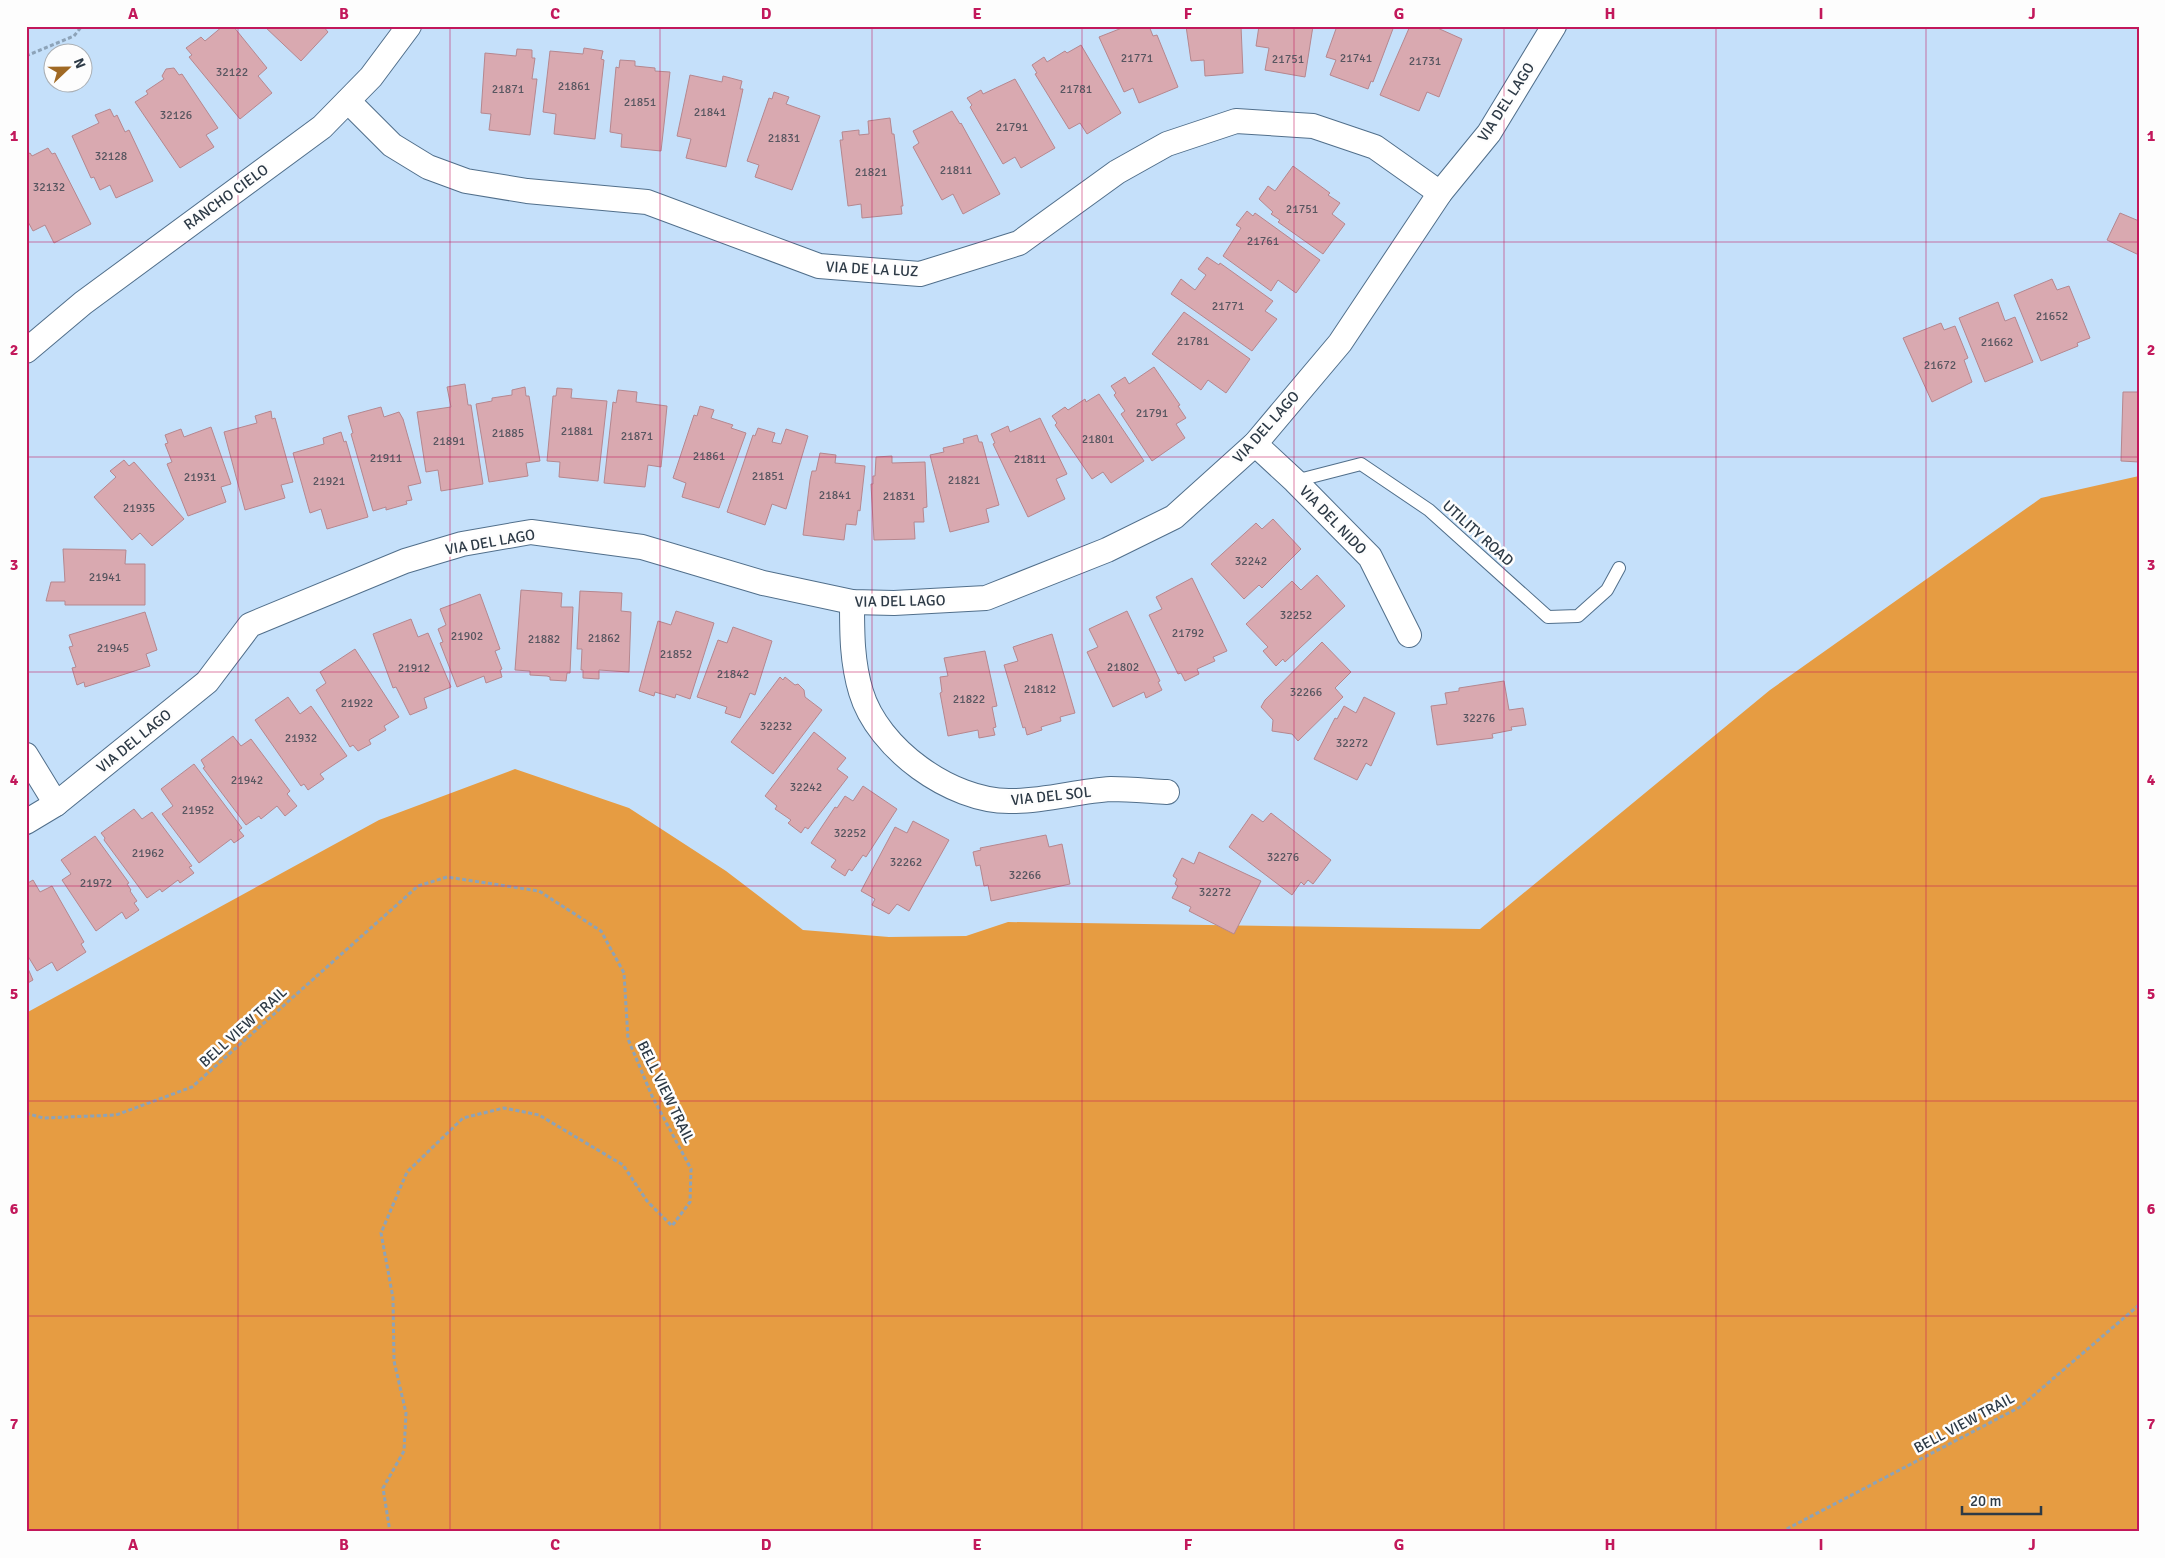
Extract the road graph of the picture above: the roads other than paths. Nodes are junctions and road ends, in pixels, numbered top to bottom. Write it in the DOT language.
graph roads {
  1 [pos="409,26"];
  2 [pos="1554,26"];
  3 [pos="348,101"];
  4 [pos="1440,193"];
  5 [pos="26,351"];
  6 [pos="1255,444"];
  7 [pos="1295,481"];
  8 [pos="1619,568"];
  9 [pos="852,602"];
  10 [pos="1409,635"];
  11 [pos="26,755"];
  12 [pos="1167,792"];
  13 [pos="56,804"];
  14 [pos="26,822"];
  1 -- 3 [label="street, RANCHO CIELO"];
  2 -- 4 [label="street, VIA DEL LAGO"];
  3 -- 4 [label="street, VIA DE LA LUZ"];
  3 -- 5 [label="street, RANCHO CIELO"];
  4 -- 6 [label="street, VIA DEL LAGO"];
  6 -- 7 [label="street, VIA DEL NIDO"];
  6 -- 9 [label="street, VIA DEL LAGO"];
  7 -- 8 [label="lane, UTILITY ROAD"];
  7 -- 10 [label="street, VIA DEL NIDO"];
  9 -- 12 [label="street, VIA DEL SOL"];
  9 -- 13 [label="street, VIA DEL LAGO"];
  11 -- 13 [label="street"];
  13 -- 14 [label="street, VIA DEL LAGO"];
}
